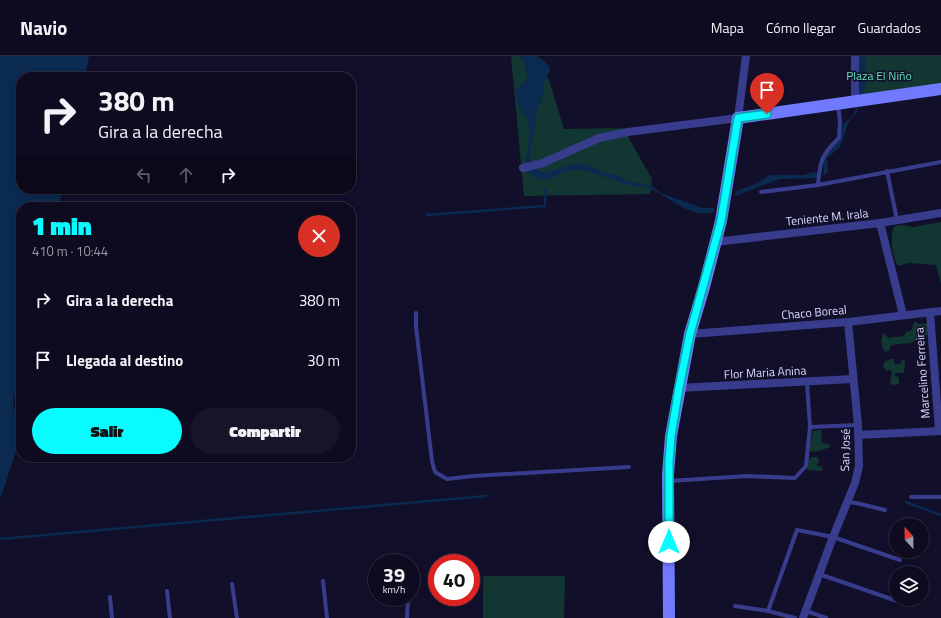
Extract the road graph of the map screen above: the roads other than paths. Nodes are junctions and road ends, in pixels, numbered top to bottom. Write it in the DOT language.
graph roads {
  1 [pos="746,56"];
  2 [pos="855,56"];
  3 [pos="941,89"];
  4 [pos="855,102"];
  5 [pos="838,104"];
  6 [pos="738,118"];
  7 [pos="941,162"];
  8 [pos="523,168"];
  9 [pos="887,171"];
  10 [pos="818,186"];
  11 [pos="761,192"];
  12 [pos="941,213"];
  13 [pos="897,220"];
  14 [pos="880,223"];
  15 [pos="715,242"];
  16 [pos="941,311"];
  17 [pos="930,312"];
  18 [pos="416,313"];
  19 [pos="903,315"];
  20 [pos="848,322"];
  21 [pos="690,334"];
  22 [pos="853,379"];
  23 [pos="807,382"];
  24 [pos="679,388"];
  25 [pos="858,425"];
  26 [pos="810,427"];
  27 [pos="940,431"];
  28 [pos="858,435"];
  29 [pos="629,467"];
  30 [pos="668,481"];
  31 [pos="912,497"];
  32 [pos="941,497"];
  33 [pos="847,502"];
  34 [pos="885,510"];
  35 [pos="833,538"];
  36 [pos="900,560"];
  37 [pos="820,574"];
  38 [pos="323,581"];
  39 [pos="232,584"];
  40 [pos="167,591"];
  41 [pos="110,597"];
  42 [pos="889,598"];
  43 [pos="408,606"];
  44 [pos="736,606"];
  45 [pos="768,611"];
  46 [pos="805,615"];
  47 [pos="112,618"];
  48 [pos="170,618"];
  49 [pos="237,618"];
  50 [pos="327,618"];
  51 [pos="407,618"];
  52 [pos="669,618"];
  53 [pos="795,618"];
  54 [pos="826,618"];
  1 -- 6 [label="street"];
  2 -- 4 [label="street"];
  3 -- 4 [label="street"];
  4 -- 5 [label="street"];
  5 -- 6 [label="street"];
  5 -- 10 [label="lane"];
  6 -- 8 [label="street"];
  6 -- 15 [label="street"];
  7 -- 9 [label="lane"];
  9 -- 10 [label="lane"];
  9 -- 13 [label="lane"];
  10 -- 11 [label="lane"];
  12 -- 13 [label="street, Teniente M. Irala"];
  13 -- 14 [label="street, Teniente M. Irala"];
  14 -- 15 [label="street, Teniente M. Irala"];
  14 -- 19 [label="street"];
  15 -- 21 [label="street"];
  16 -- 17 [label="street, Chaco Boreal"];
  17 -- 19 [label="street, Chaco Boreal"];
  17 -- 27 [label="street, Marcelino Ferreira"];
  18 -- 29 [label="lane"];
  19 -- 20 [label="street, Chaco Boreal"];
  20 -- 21 [label="street, Chaco Boreal"];
  20 -- 22 [label="street, San José"];
  21 -- 24 [label="street"];
  22 -- 23 [label="street, Flor Maria Anina"];
  22 -- 25 [label="street, San José"];
  23 -- 24 [label="street, Flor Maria Anina"];
  23 -- 26 [label="lane"];
  24 -- 30 [label="street"];
  25 -- 26 [label="lane"];
  25 -- 28 [label="street, San José"];
  26 -- 30 [label="lane"];
  27 -- 28 [label="street"];
  28 -- 33 [label="street, San José"];
  30 -- 52 [label="street"];
  31 -- 32 [label="lane"];
  33 -- 34 [label="lane"];
  33 -- 35 [label="street, San José"];
  35 -- 36 [label="lane"];
  35 -- 37 [label="street, San José"];
  35 -- 45 [label="lane"];
  37 -- 42 [label="lane"];
  37 -- 46 [label="street, San José"];
  38 -- 50 [label="lane"];
  39 -- 49 [label="lane"];
  40 -- 48 [label="lane"];
  41 -- 47 [label="lane"];
  43 -- 51 [label="lane"];
  44 -- 45 [label="lane"];
  45 -- 53 [label="lane"];
  46 -- 54 [label="lane"];
}
